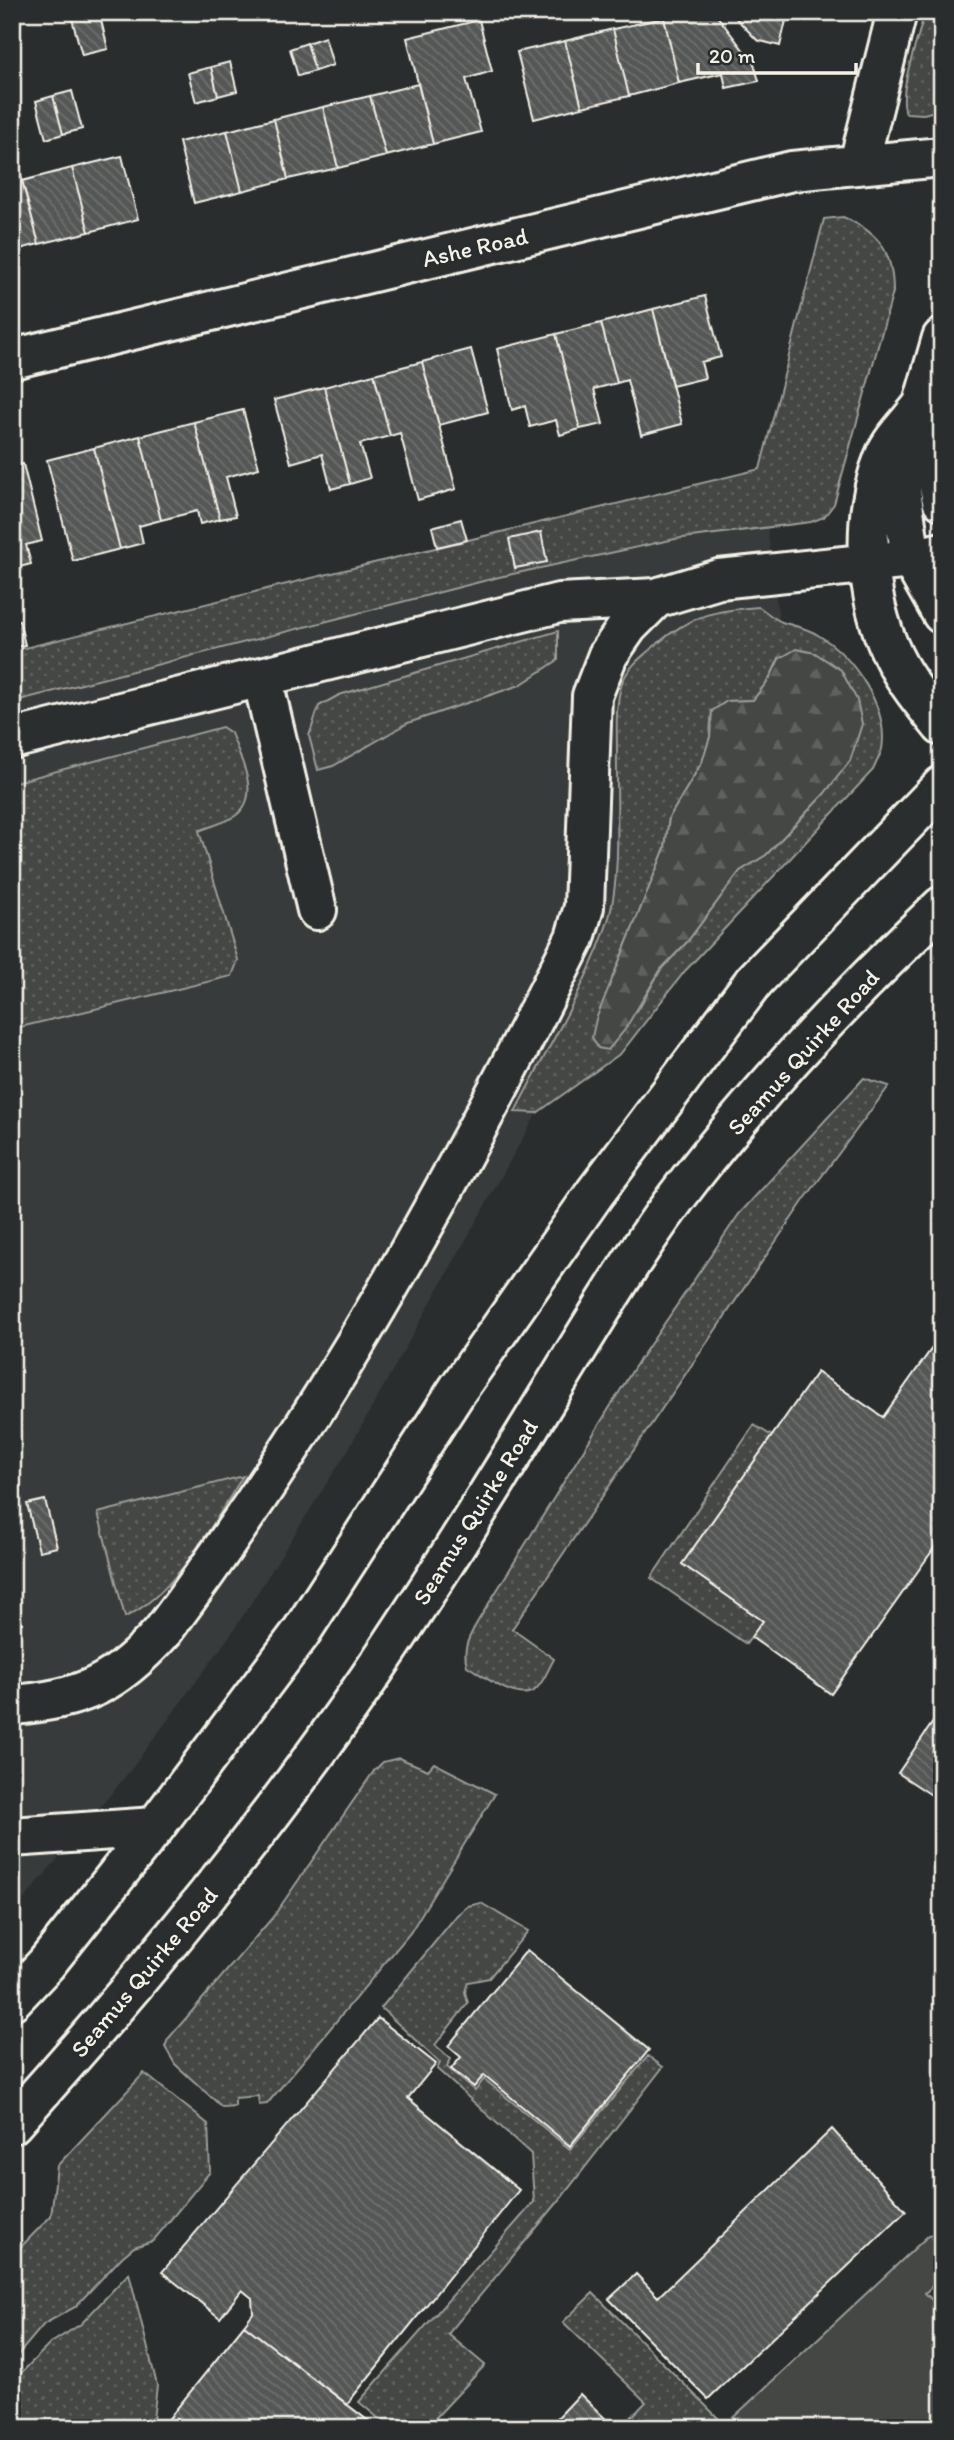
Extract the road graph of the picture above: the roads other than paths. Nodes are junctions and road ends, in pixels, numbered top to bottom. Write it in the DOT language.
graph roads {
  1 [pos="897,12"];
  2 [pos="942,157"];
  3 [pos="859,163"];
  4 [pos="942,338"];
  5 [pos="12,359"];
  6 [pos="922,406"];
  7 [pos="942,500"];
  8 [pos="927,555"];
  9 [pos="869,564"];
  10 [pos="656,598"];
  11 [pos="942,614"];
  12 [pos="262,677"];
  13 [pos="942,726"];
  14 [pos="12,739"];
  15 [pos="942,786"];
  16 [pos="942,906"];
  17 [pos="317,910"];
  18 [pos="12,1705"];
  19 [pos="155,1827"];
  20 [pos="12,1837"];
  21 [pos="12,2000"];
  22 [pos="12,2124"];
  1 -- 3 [label="main road"];
  2 -- 3 [label="main road, Ashe Road"];
  3 -- 5 [label="main road, Ashe Road"];
  4 -- 6 [label="main road"];
  6 -- 7 [label="main road"];
  6 -- 8 [label="main road"];
  6 -- 9 [label="main road"];
  8 -- 9 [label="main road"];
  8 -- 11 [label="main road"];
  9 -- 10 [label="main road"];
  9 -- 13 [label="main road"];
  10 -- 12 [label="main road"];
  10 -- 18 [label="main road"];
  12 -- 14 [label="main road"];
  12 -- 17 [label="main road"];
  15 -- 19 [label="main road"];
  16 -- 22 [label="main road, Seamus Quirke Road"];
  19 -- 20 [label="main road"];
  19 -- 21 [label="main road"];
}
